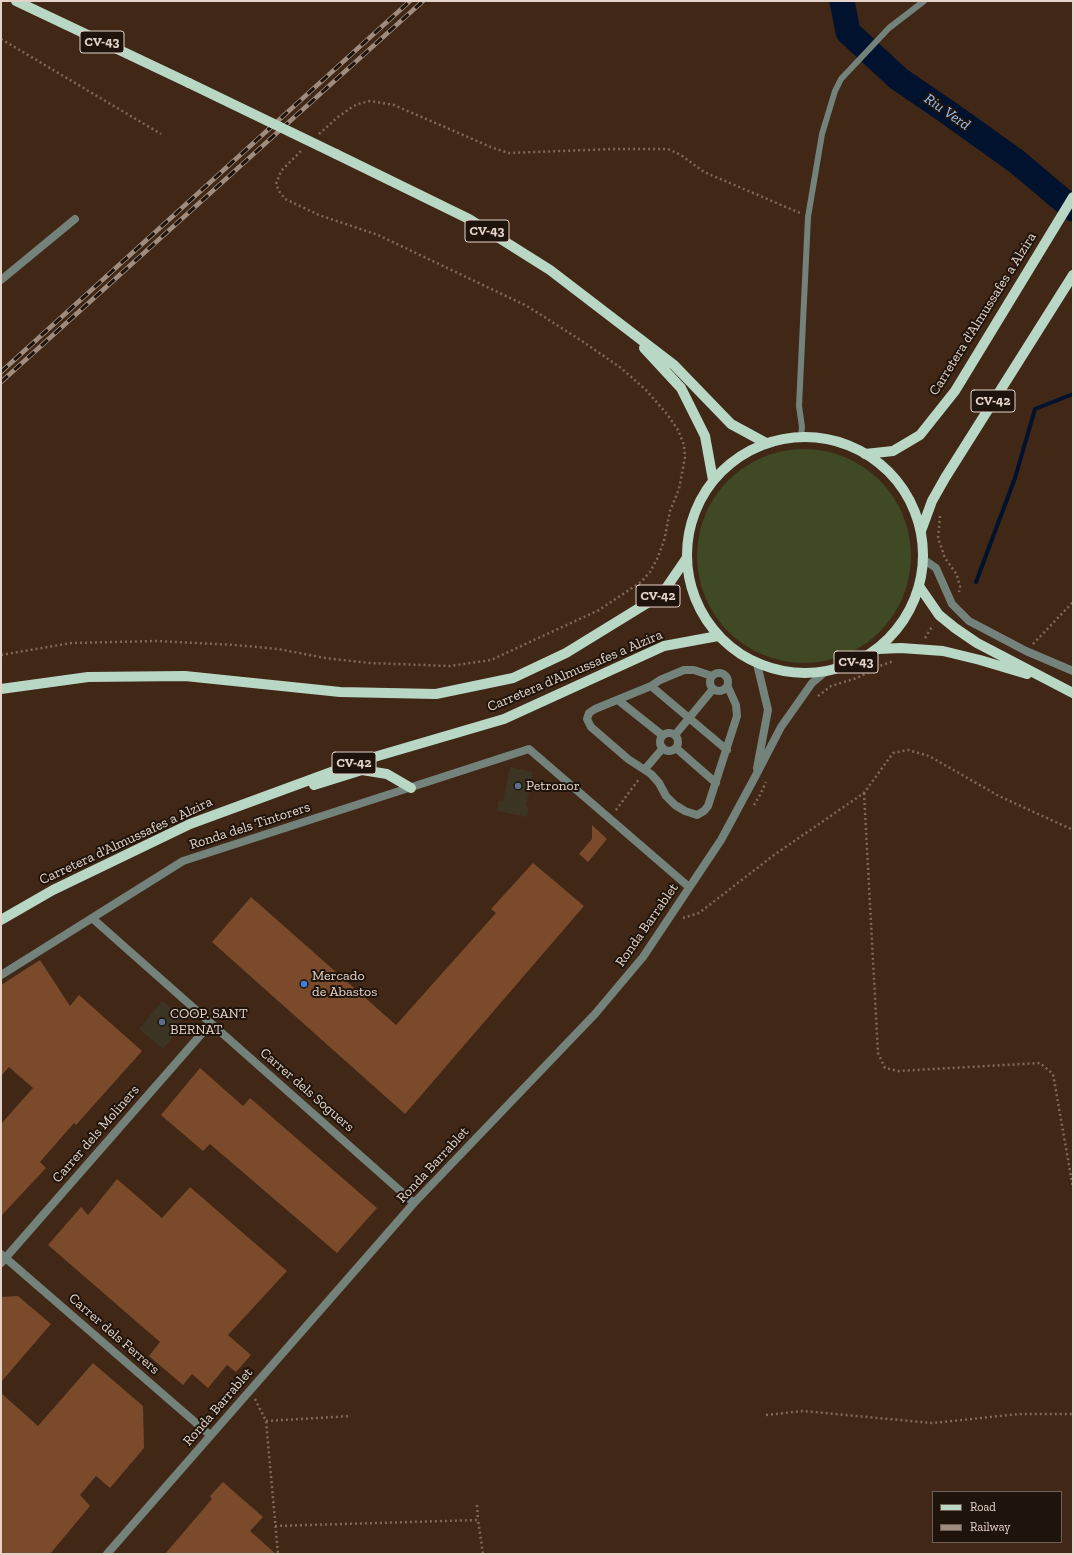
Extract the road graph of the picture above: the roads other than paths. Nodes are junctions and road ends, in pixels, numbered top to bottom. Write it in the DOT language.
graph roads {
  1 [pos="16,1"];
  2 [pos="924,1"];
  3 [pos="1073,197"];
  4 [pos="75,219"];
  5 [pos="1073,275"];
  6 [pos="1,280"];
  7 [pos="625,327"];
  8 [pos="801,437"];
  9 [pos="766,443"];
  10 [pos="865,454"];
  11 [pos="713,480"];
  12 [pos="921,531"];
  13 [pos="686,559"];
  14 [pos="923,559"];
  15 [pos="919,586"];
  16 [pos="718,636"];
  17 [pos="878,649"];
  18 [pos="757,664"];
  19 [pos="1073,671"];
  20 [pos="825,672"];
  21 [pos="712,676"];
  22 [pos="1050,682"];
  23 [pos="651,686"];
  24 [pos="728,687"];
  25 [pos="1,689"];
  26 [pos="713,689"];
  27 [pos="1073,693"];
  28 [pos="618,700"];
  29 [pos="689,719"];
  30 [pos="662,735"];
  31 [pos="675,735"];
  32 [pos="663,748"];
  33 [pos="676,748"];
  34 [pos="727,750"];
  35 [pos="645,769"];
  36 [pos="755,777"];
  37 [pos="716,783"];
  38 [pos="411,788"];
  39 [pos="190,824"];
  40 [pos="689,887"];
  41 [pos="92,918"];
  42 [pos="1,920"];
  43 [pos="1,975"];
  44 [pos="210,1023"];
  45 [pos="414,1203"];
  46 [pos="3,1258"];
  47 [pos="210,1435"];
  48 [pos="107,1554"];
  1 -- 7 [label="main road, CV-43, bridge"];
  2 -- 8 [label="lane"];
  3 -- 10 [label="main road, Carretera d'Almussafes a Alzira / CV-42"];
  4 -- 6 [label="street"];
  5 -- 12 [label="main road, CV-42"];
  7 -- 9 [label="main road, CV-43"];
  7 -- 11 [label="main road, CV-43"];
  8 -- 9 [label="main road, CV-43"];
  8 -- 10 [label="main road, CV-43"];
  9 -- 11 [label="main road, CV-43"];
  10 -- 12 [label="main road, CV-43"];
  11 -- 13 [label="main road, CV-43"];
  12 -- 14 [label="main road, CV-43"];
  13 -- 16 [label="main road, CV-43"];
  13 -- 25 [label="main road, CV-42"];
  14 -- 15 [label="main road, CV-43"];
  14 -- 19 [label="street"];
  15 -- 17 [label="main road, CV-43"];
  15 -- 22 [label="main road, CV-43"];
  16 -- 18 [label="main road, CV-43"];
  16 -- 39 [label="main road, Carretera d'Almussafes a Alzira / CV-42"];
  17 -- 20 [label="main road, CV-43"];
  17 -- 22 [label="main road, CV-43"];
  18 -- 20 [label="main road, CV-43"];
  18 -- 36 [label="street"];
  20 -- 36 [label="street, Ronda Barrablet"];
  21 -- 23 [label="street"];
  21 -- 24 [label="street"];
  21 -- 26 [label="street"];
  22 -- 27 [label="main road, CV-43"];
  23 -- 28 [label="street"];
  23 -- 29 [label="street"];
  24 -- 26 [label="street"];
  24 -- 34 [label="street"];
  26 -- 29 [label="street"];
  28 -- 30 [label="street"];
  28 -- 35 [label="street"];
  29 -- 31 [label="street"];
  29 -- 34 [label="street"];
  30 -- 31 [label="street"];
  30 -- 32 [label="street"];
  31 -- 33 [label="street"];
  32 -- 33 [label="street"];
  32 -- 35 [label="street"];
  33 -- 37 [label="street"];
  34 -- 37 [label="street"];
  35 -- 37 [label="street"];
  36 -- 40 [label="street, Ronda Barrablet"];
  38 -- 39 [label="main road"];
  38 -- 40 [label="street, Ronda dels Tintorers"];
  38 -- 41 [label="street, Ronda dels Tintorers"];
  39 -- 42 [label="main road, Carretera d'Almussafes a Alzira / CV-42"];
  40 -- 45 [label="street, Ronda Barrablet"];
  41 -- 43 [label="street, Ronda dels Tintorers"];
  41 -- 44 [label="street, Carrer dels Soguers"];
  44 -- 45 [label="street, Carrer dels Soguers"];
  44 -- 46 [label="street, Carrer dels Moliners"];
  45 -- 47 [label="street, Ronda Barrablet"];
  46 -- 47 [label="street, Carrer dels Ferrers"];
  47 -- 48 [label="street, Ronda Barrablet"];
}
